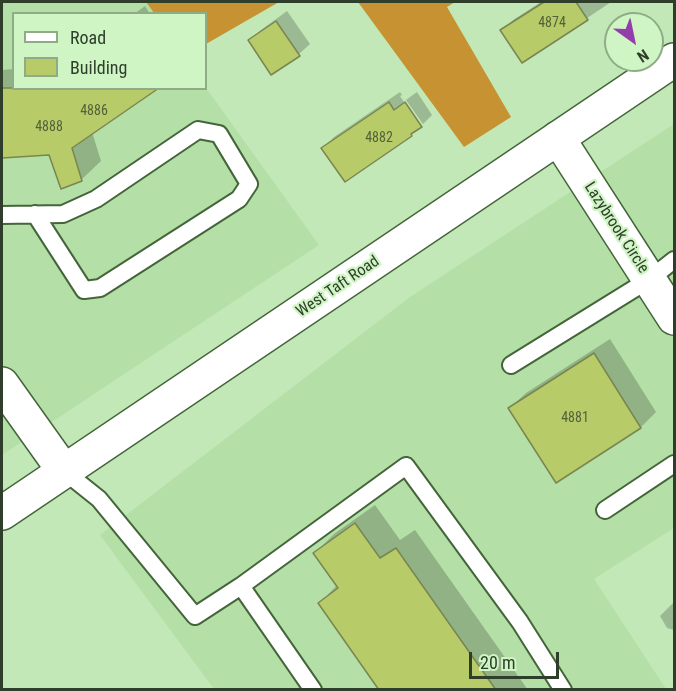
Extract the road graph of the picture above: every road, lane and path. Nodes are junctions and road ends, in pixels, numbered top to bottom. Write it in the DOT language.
graph roads {
  1 [pos="675,60"];
  2 [pos="558,138"];
  3 [pos="35,214"];
  4 [pos="2,215"];
  5 [pos="662,270"];
  6 [pos="675,318"];
  7 [pos="511,364"];
  8 [pos="2,384"];
  9 [pos="675,464"];
  10 [pos="64,471"];
  11 [pos="605,510"];
  12 [pos="2,513"];
  13 [pos="241,586"];
  14 [pos="314,690"];
  15 [pos="563,690"];
  1 -- 2 [label="main road, West Taft Road"];
  2 -- 5 [label="main road, Lazybrook Circle"];
  2 -- 10 [label="main road, West Taft Road"];
  3 -- 3 [label="lane"];
  3 -- 4 [label="lane"];
  5 -- 6 [label="main road, Lazybrook Circle"];
  5 -- 7 [label="lane"];
  8 -- 10 [label="main road"];
  9 -- 11 [label="lane"];
  10 -- 12 [label="main road, West Taft Road"];
  10 -- 13 [label="lane"];
  13 -- 14 [label="lane"];
  13 -- 15 [label="lane"];
}
